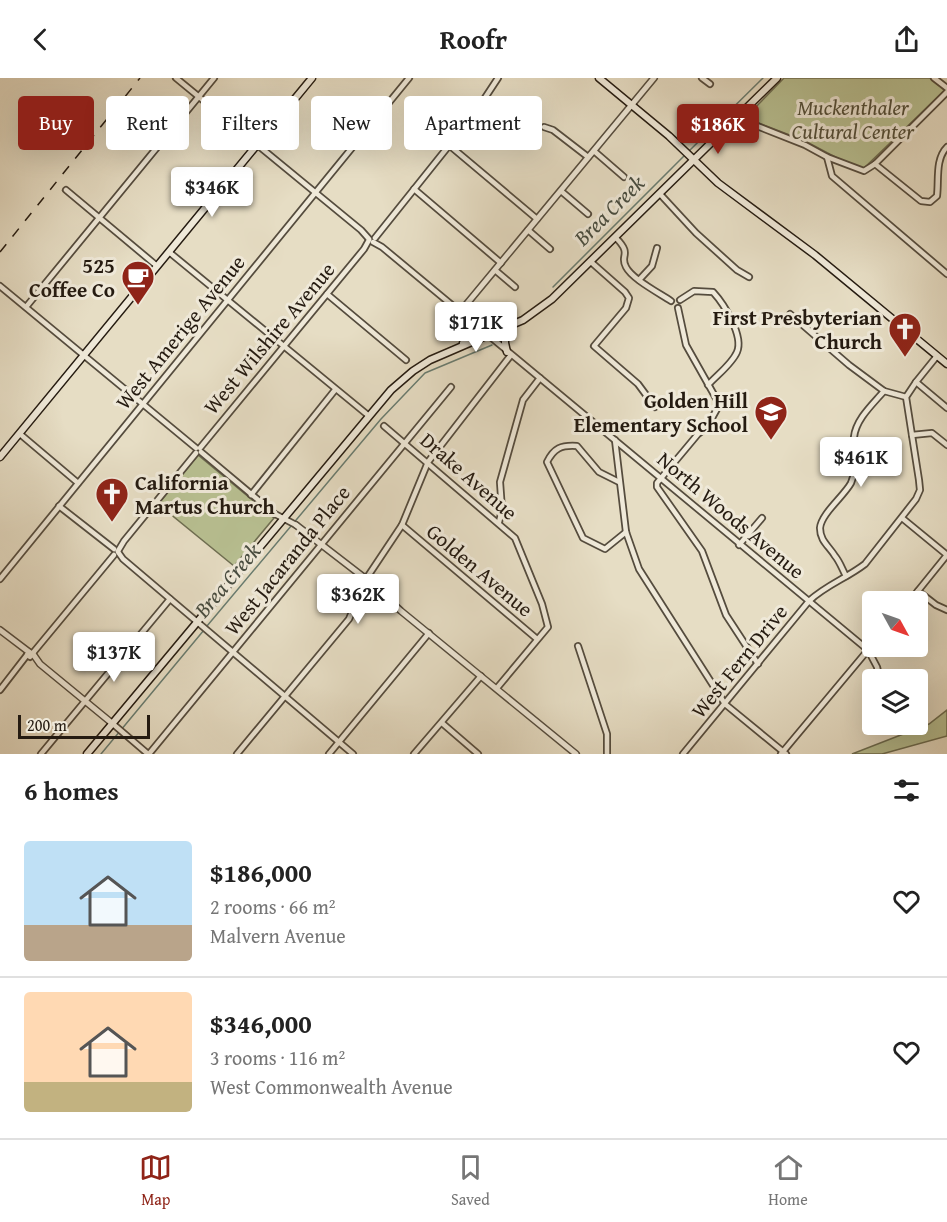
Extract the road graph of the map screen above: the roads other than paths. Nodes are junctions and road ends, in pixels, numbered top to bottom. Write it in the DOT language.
graph roads {
  1 [pos="176,78"];
  2 [pos="214,78"];
  3 [pos="312,78"];
  4 [pos="409,78"];
  5 [pos="599,78"];
  6 [pos="654,78"];
  7 [pos="702,78"];
  8 [pos="777,78"];
  9 [pos="934,78"];
  10 [pos="495,79"];
  11 [pos="710,84"];
  12 [pos="947,90"];
  13 [pos="297,96"];
  14 [pos="485,96"];
  15 [pos="198,97"];
  16 [pos="201,100"];
  17 [pos="632,105"];
  18 [pos="742,114"];
  19 [pos="544,127"];
  20 [pos="947,147"];
  21 [pos="253,150"];
  22 [pos="261,150"];
  23 [pos="445,150"];
  24 [pos="455,150"];
  25 [pos="594,151"];
  26 [pos="588,157"];
  27 [pos="827,157"];
  28 [pos="692,159"];
  29 [pos="875,164"];
  30 [pos="624,177"];
  31 [pos="414,189"];
  32 [pos="66,190"];
  33 [pos="561,191"];
  34 [pos="315,193"];
  35 [pos="660,194"];
  36 [pos="588,214"];
  37 [pos="99,217"];
  38 [pos="537,219"];
  39 [pos="528,230"];
  40 [pos="616,238"];
  41 [pos="372,239"];
  42 [pos="657,248"];
  43 [pos="550,249"];
  44 [pos="169,252"];
  45 [pos="591,262"];
  46 [pos="501,263"];
  47 [pos="158,266"];
  48 [pos="495,270"];
  49 [pos="947,274"];
  50 [pos="749,277"];
  51 [pos="639,280"];
  52 [pos="0,286"];
  53 [pos="515,287"];
  54 [pos="327,294"];
  55 [pos="227,299"];
  56 [pos="680,300"];
  57 [pos="671,301"];
  58 [pos="26,307"];
  59 [pos="678,308"];
  60 [pos="460,312"];
  61 [pos="790,314"];
  62 [pos="469,319"];
  63 [pos="505,328"];
  64 [pos="488,335"];
  65 [pos="284,346"];
  66 [pos="456,349"];
  67 [pos="509,353"];
  68 [pos="84,356"];
  69 [pos="937,356"];
  70 [pos="406,360"];
  71 [pos="947,364"];
  72 [pos="540,378"];
  73 [pos="916,382"];
  74 [pos="708,385"];
  75 [pos="451,387"];
  76 [pos="336,390"];
  77 [pos="884,391"];
  78 [pos="906,397"];
  79 [pos="143,404"];
  80 [pos="655,407"];
  81 [pos="947,408"];
  82 [pos="369,416"];
  83 [pos="384,426"];
  84 [pos="20,434"];
  85 [pos="912,435"];
  86 [pos="615,440"];
  87 [pos="405,443"];
  88 [pos="947,445"];
  89 [pos="198,450"];
  90 [pos="0,457"];
  91 [pos="428,462"];
  92 [pos="661,479"];
  93 [pos="619,482"];
  94 [pos="78,483"];
  95 [pos="251,495"];
  96 [pos="59,506"];
  97 [pos="762,518"];
  98 [pos="902,518"];
  99 [pos="283,519"];
  100 [pos="499,522"];
  101 [pos="293,524"];
  102 [pos="402,525"];
  103 [pos="626,532"];
  104 [pos="322,544"];
  105 [pos="738,545"];
  106 [pos="115,552"];
  107 [pos="947,555"];
  108 [pos="846,576"];
  109 [pos="0,579"];
  110 [pos="366,579"];
  111 [pos="918,591"];
  112 [pos="170,599"];
  113 [pos="928,599"];
  114 [pos="809,601"];
  115 [pos="947,610"];
  116 [pos="200,624"];
  117 [pos="0,630"];
  118 [pos="429,633"];
  119 [pos="537,639"];
  120 [pos="862,645"];
  121 [pos="578,646"];
  122 [pos="233,652"];
  123 [pos="30,654"];
  124 [pos="862,657"];
  125 [pos="758,664"];
  126 [pos="482,676"];
  127 [pos="497,688"];
  128 [pos="0,690"];
  129 [pos="285,696"];
  130 [pos="85,701"];
  131 [pos="724,704"];
  132 [pos="442,723"];
  133 [pos="112,724"];
  134 [pos="339,742"];
  135 [pos="784,753"];
  136 [pos="41,754"];
  137 [pos="87,754"];
  138 [pos="149,754"];
  139 [pos="237,754"];
  140 [pos="329,754"];
  141 [pos="353,754"];
  142 [pos="414,754"];
  143 [pos="478,754"];
  144 [pos="576,754"];
  145 [pos="607,754"];
  146 [pos="683,754"];
  1 -- 15 [label="street, North Woods Avenue"];
  2 -- 15 [label="street"];
  3 -- 13 [label="main road"];
  4 -- 34 [label="street, West Amerige Avenue"];
  5 -- 17 [label="main road"];
  6 -- 17 [label="street"];
  7 -- 11 [label="street"];
  8 -- 18 [label="main road"];
  9 -- 12 [label="street"];
  10 -- 14 [label="street, West Wilshire Avenue"];
  12 -- 29 [label="street"];
  15 -- 16 [label="street, North Woods Avenue"];
  15 -- 37 [label="street"];
  17 -- 25 [label="street"];
  17 -- 28 [label="main road"];
  18 -- 27 [label="street"];
  18 -- 28 [label="main road"];
  19 -- 26 [label="street"];
  20 -- 29 [label="street"];
  21 -- 44 [label="main road"];
  22 -- 34 [label="street, North Woods Avenue"];
  23 -- 31 [label="street, West Wilshire Avenue"];
  24 -- 38 [label="street"];
  25 -- 26 [label="street"];
  25 -- 30 [label="street"];
  26 -- 33 [label="street"];
  27 -- 29 [label="street"];
  27 -- 49 [label="street"];
  28 -- 35 [label="main road"];
  28 -- 69 [label="main road"];
  31 -- 41 [label="street, West Wilshire Avenue"];
  31 -- 46 [label="street"];
  32 -- 37 [label="street"];
  33 -- 36 [label="street"];
  33 -- 38 [label="street"];
  34 -- 41 [label="street, North Woods Avenue"];
  34 -- 55 [label="street, West Amerige Avenue"];
  35 -- 40 [label="main road"];
  35 -- 50 [label="street"];
  37 -- 47 [label="street"];
  37 -- 58 [label="street"];
  38 -- 39 [label="street"];
  39 -- 43 [label="street"];
  39 -- 46 [label="street"];
  40 -- 45 [label="main road"];
  40 -- 51 [label="street"];
  41 -- 54 [label="street, West Wilshire Avenue"];
  41 -- 60 [label="street, North Woods Avenue"];
  42 -- 51 [label="street"];
  44 -- 47 [label="main road"];
  44 -- 55 [label="street"];
  45 -- 63 [label="main road"];
  45 -- 80 [label="street"];
  46 -- 48 [label="street"];
  47 -- 68 [label="main road"];
  48 -- 53 [label="street"];
  48 -- 60 [label="street"];
  51 -- 57 [label="street"];
  52 -- 58 [label="street"];
  54 -- 65 [label="street, West Wilshire Avenue"];
  54 -- 70 [label="street"];
  55 -- 65 [label="street"];
  55 -- 79 [label="street, West Amerige Avenue"];
  56 -- 74 [label="street"];
  58 -- 68 [label="street"];
  59 -- 74 [label="street"];
  60 -- 62 [label="street, North Woods Avenue"];
  61 -- 77 [label="street"];
  62 -- 64 [label="street, North Woods Avenue"];
  62 -- 66 [label="main road"];
  63 -- 64 [label="main road"];
  63 -- 67 [label="main road"];
  64 -- 66 [label="main road"];
  64 -- 67 [label="street, North Woods Avenue"];
  65 -- 76 [label="street"];
  65 -- 89 [label="street, West Wilshire Avenue"];
  66 -- 82 [label="main road"];
  67 -- 72 [label="street, North Woods Avenue"];
  67 -- 91 [label="street"];
  68 -- 79 [label="street"];
  68 -- 84 [label="main road"];
  69 -- 71 [label="main road"];
  69 -- 73 [label="street"];
  72 -- 86 [label="street, North Woods Avenue"];
  72 -- 100 [label="street"];
  73 -- 78 [label="street"];
  73 -- 81 [label="street"];
  74 -- 92 [label="street"];
  75 -- 87 [label="street, West Jacaranda Place"];
  76 -- 82 [label="street"];
  76 -- 95 [label="street"];
  77 -- 78 [label="street"];
  77 -- 108 [label="street"];
  78 -- 85 [label="street, West Fern Drive"];
  79 -- 89 [label="street"];
  79 -- 94 [label="street, West Amerige Avenue"];
  82 -- 99 [label="main road"];
  83 -- 87 [label="street, Drake Avenue"];
  84 -- 90 [label="main road"];
  84 -- 94 [label="street"];
  85 -- 88 [label="street"];
  85 -- 98 [label="street, West Fern Drive"];
  86 -- 92 [label="street, North Woods Avenue"];
  86 -- 93 [label="street"];
  87 -- 91 [label="street, Drake Avenue"];
  87 -- 104 [label="street, West Jacaranda Place"];
  89 -- 95 [label="street"];
  89 -- 106 [label="street, West Wilshire Avenue"];
  91 -- 100 [label="street, Drake Avenue"];
  91 -- 102 [label="street"];
  92 -- 105 [label="street, North Woods Avenue"];
  92 -- 125 [label="street"];
  93 -- 103 [label="street"];
  93 -- 103 [label="street"];
  94 -- 96 [label="street, West Amerige Avenue"];
  95 -- 99 [label="street"];
  96 -- 106 [label="street"];
  96 -- 109 [label="street, West Amerige Avenue"];
  97 -- 105 [label="street"];
  98 -- 107 [label="street"];
  98 -- 108 [label="street, West Fern Drive"];
  99 -- 101 [label="street"];
  99 -- 116 [label="main road"];
  100 -- 119 [label="street, Drake Avenue"];
  101 -- 104 [label="street"];
  102 -- 110 [label="street"];
  102 -- 119 [label="street, Golden Avenue"];
  103 -- 131 [label="street"];
  104 -- 110 [label="street"];
  104 -- 122 [label="street, West Jacaranda Place"];
  105 -- 114 [label="street, North Woods Avenue"];
  106 -- 112 [label="street"];
  106 -- 123 [label="street, West Wilshire Avenue"];
  107 -- 111 [label="street"];
  108 -- 114 [label="street, West Fern Drive"];
  110 -- 118 [label="street"];
  110 -- 129 [label="street"];
  112 -- 116 [label="street"];
  112 -- 130 [label="street"];
  113 -- 115 [label="street"];
  114 -- 120 [label="street, North Woods Avenue"];
  114 -- 125 [label="street, West Fern Drive"];
  116 -- 122 [label="street"];
  116 -- 133 [label="main road"];
  117 -- 123 [label="street"];
  118 -- 126 [label="street"];
  118 -- 134 [label="street"];
  119 -- 127 [label="street"];
  121 -- 145 [label="street"];
  122 -- 129 [label="street"];
  122 -- 138 [label="street, West Jacaranda Place"];
  123 -- 128 [label="street, West Wilshire Avenue"];
  123 -- 130 [label="street"];
  124 -- 135 [label="street"];
  125 -- 131 [label="street, West Fern Drive"];
  126 -- 127 [label="street"];
  126 -- 132 [label="street"];
  127 -- 144 [label="street"];
  129 -- 134 [label="street"];
  129 -- 139 [label="street"];
  130 -- 133 [label="street"];
  130 -- 136 [label="street"];
  131 -- 135 [label="street"];
  131 -- 146 [label="street, West Fern Drive"];
  132 -- 142 [label="street"];
  132 -- 143 [label="street"];
  133 -- 137 [label="main road"];
  133 -- 138 [label="street"];
  134 -- 140 [label="street"];
  134 -- 141 [label="street"];
}
